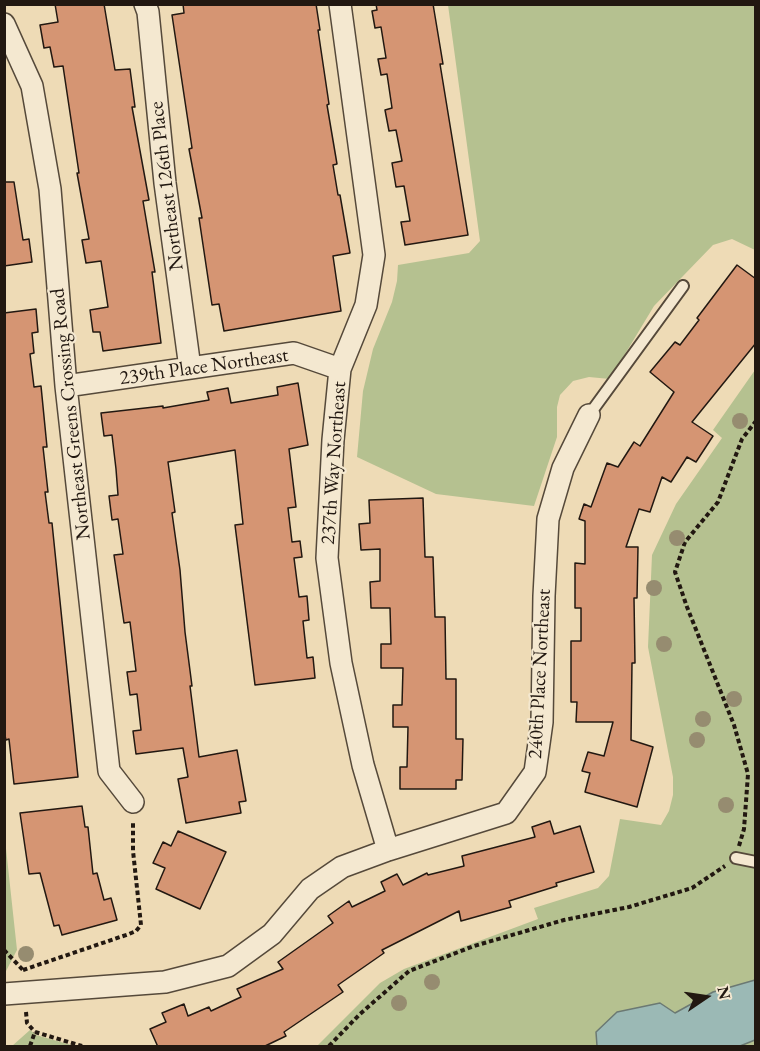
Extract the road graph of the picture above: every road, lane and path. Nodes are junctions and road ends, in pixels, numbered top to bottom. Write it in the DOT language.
graph roads {
  1 [pos="145,4"];
  2 [pos="340,4"];
  3 [pos="4,24"];
  4 [pos="683,286"];
  5 [pos="190,368"];
  6 [pos="340,369"];
  7 [pos="66,386"];
  8 [pos="589,416"];
  9 [pos="756,421"];
  10 [pos="133,802"];
  11 [pos="388,850"];
  12 [pos="736,858"];
  13 [pos="756,862"];
  14 [pos="4,950"];
  15 [pos="4,994"];
  16 [pos="30,1047"];
  17 [pos="82,1047"];
  18 [pos="329,1047"];
  1 -- 5 [label="street, Northeast 126th Place"];
  2 -- 6 [label="street, 237th Way Northeast"];
  3 -- 7 [label="street, Northeast Greens Crossing Road"];
  4 -- 8 [label="lane"];
  5 -- 6 [label="street, 239th Place Northeast"];
  5 -- 7 [label="street, 239th Place Northeast"];
  6 -- 11 [label="street, 237th Way Northeast"];
  7 -- 10 [label="street, Northeast Greens Crossing Road"];
  8 -- 11 [label="street, 240th Place Northeast"];
  9 -- 12 [label="path"];
  10 -- 14 [label="path"];
  11 -- 15 [label="street, 240th Place Northeast"];
  12 -- 13 [label="lane"];
  12 -- 18 [label="path"];
  16 -- 17 [label="path"];
}
